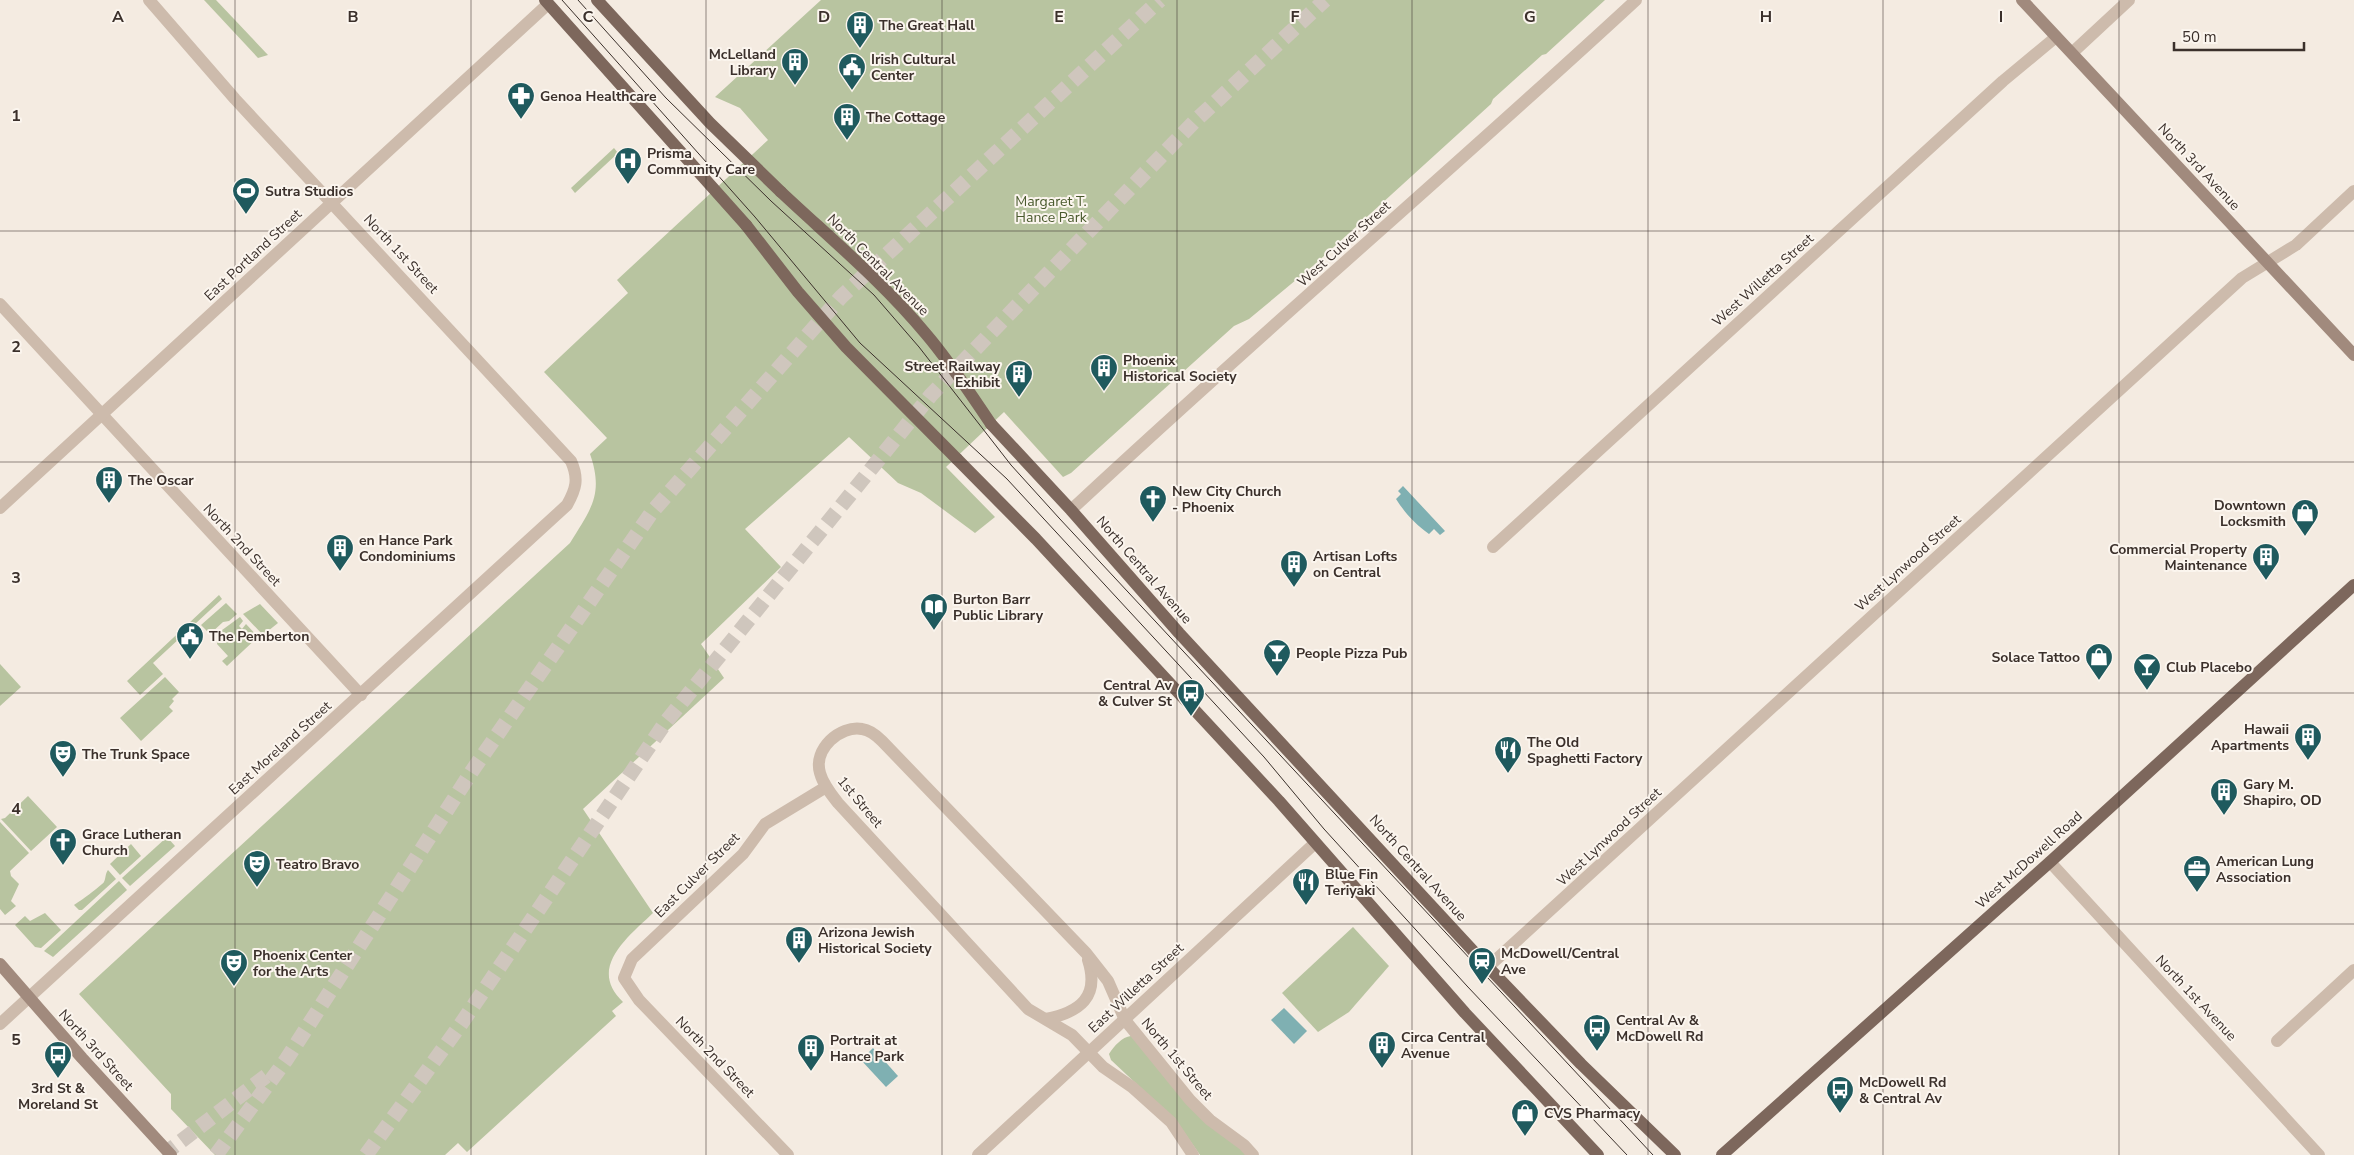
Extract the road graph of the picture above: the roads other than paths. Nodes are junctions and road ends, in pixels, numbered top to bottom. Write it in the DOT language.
graph roads {
  1 [pos="149,0"];
  2 [pos="597,0"];
  3 [pos="1636,0"];
  4 [pos="2022,0"];
  5 [pos="2129,0"];
  6 [pos="546,2"];
  7 [pos="2056,37"];
  8 [pos="2072,53"];
  9 [pos="2354,191"];
  10 [pos="333,202"];
  11 [pos="2266,263"];
  12 [pos="0,304"];
  13 [pos="2354,355"];
  14 [pos="101,415"];
  15 [pos="576,490"];
  16 [pos="0,508"];
  17 [pos="1070,510"];
  18 [pos="1493,547"];
  19 [pos="2354,585"];
  20 [pos="361,695"];
  21 [pos="826,787"];
  22 [pos="1314,844"];
  23 [pos="2050,862"];
  24 [pos="1086,953"];
  25 [pos="0,964"];
  26 [pos="1488,967"];
  27 [pos="2354,970"];
  28 [pos="624,978"];
  29 [pos="29,997"];
  30 [pos="1046,1019"];
  31 [pos="1124,1020"];
  32 [pos="0,1024"];
  33 [pos="2277,1041"];
  34 [pos="1089,1052"];
  35 [pos="171,1155"];
  36 [pos="788,1155"];
  37 [pos="978,1155"];
  38 [pos="1193,1155"];
  39 [pos="1253,1155"];
  40 [pos="1598,1155"];
  41 [pos="1675,1155"];
  42 [pos="1722,1155"];
  43 [pos="2319,1155"];
  1 -- 10 [label="street, North 1st Street"];
  2 -- 17 [label="main road, North Central Avenue, bridge"];
  3 -- 17 [label="street, West Culver Street"];
  4 -- 7 [label="street, North 3rd Avenue"];
  5 -- 8 [label="street"];
  6 -- 10 [label="street, East Portland Street"];
  6 -- 22 [label="main road, bridge"];
  7 -- 8 [label="street, North 3rd Avenue"];
  7 -- 18 [label="street, West Willetta Street"];
  8 -- 11 [label="street, North 3rd Avenue"];
  9 -- 11 [label="street, West Lynwood Street"];
  10 -- 14 [label="street, East Portland Street"];
  10 -- 15 [label="street, North 1st Street"];
  11 -- 13 [label="street, North 3rd Avenue"];
  11 -- 26 [label="street, West Lynwood Street"];
  12 -- 14 [label="street, North 2nd Street"];
  14 -- 16 [label="street, East Portland Street"];
  14 -- 20 [label="street, North 2nd Street"];
  15 -- 20 [label="street, East Moreland Street"];
  17 -- 26 [label="main road, North Central Avenue"];
  19 -- 23 [label="main road, West McDowell Road"];
  20 -- 29 [label="street, East Moreland Street"];
  21 -- 24 [label="street, 1st Street"];
  21 -- 28 [label="street, East Culver Street"];
  21 -- 30 [label="street, 1st Street"];
  22 -- 31 [label="street, East Willetta Street"];
  22 -- 40 [label="main road"];
  23 -- 42 [label="main road, West McDowell Road"];
  23 -- 43 [label="street, North 1st Avenue"];
  24 -- 30 [label="street, 1st Street"];
  24 -- 31 [label="street, 1st Street"];
  25 -- 29 [label="street, North 3rd Street"];
  26 -- 41 [label="main road, North Central Avenue"];
  27 -- 33 [label="street"];
  28 -- 36 [label="street, North 2nd Street"];
  29 -- 32 [label="street, East Moreland Street"];
  29 -- 35 [label="street, North 3rd Street"];
  30 -- 34 [label="street, 1st Street"];
  31 -- 34 [label="street, East Willetta Street"];
  31 -- 39 [label="street, North 1st Street"];
  34 -- 37 [label="street, East Willetta Street"];
  34 -- 38 [label="street"];
}
